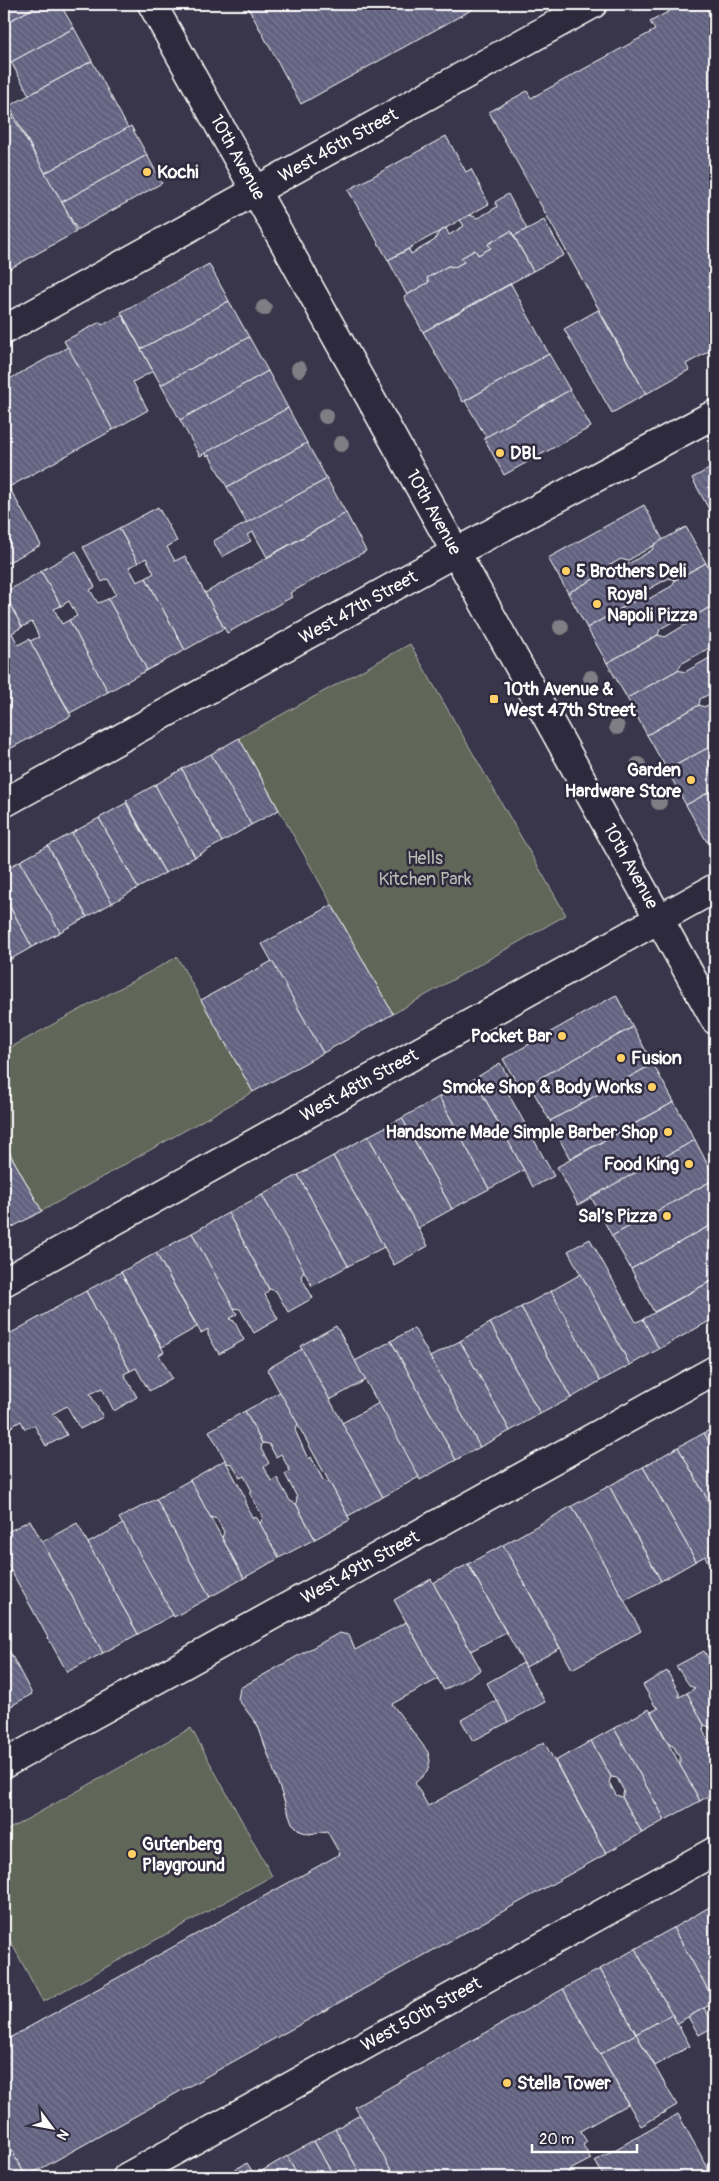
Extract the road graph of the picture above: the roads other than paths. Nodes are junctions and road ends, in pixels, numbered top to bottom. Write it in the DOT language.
graph roads {
  1 [pos="152,4"];
  2 [pos="593,4"];
  3 [pos="256,190"];
  4 [pos="4,330"];
  5 [pos="715,414"];
  6 [pos="456,552"];
  7 [pos="4,803"];
  8 [pos="715,888"];
  9 [pos="660,918"];
  10 [pos="715,1020"];
  11 [pos="4,1282"];
  12 [pos="715,1370"];
  13 [pos="4,1764"];
  14 [pos="715,1851"];
  15 [pos="127,2177"];
  1 -- 3 [label="main road, 10th Avenue"];
  2 -- 3 [label="main road, West 46th Street"];
  3 -- 4 [label="main road, West 46th Street"];
  3 -- 6 [label="main road, 10th Avenue"];
  5 -- 6 [label="main road, West 47th Street"];
  6 -- 7 [label="main road, West 47th Street"];
  6 -- 9 [label="main road, 10th Avenue"];
  8 -- 9 [label="main road, West 48th Street"];
  9 -- 10 [label="main road, 10th Avenue"];
  9 -- 11 [label="main road, West 48th Street"];
  12 -- 13 [label="main road, West 49th Street"];
  14 -- 15 [label="main road, West 50th Street"];
}
